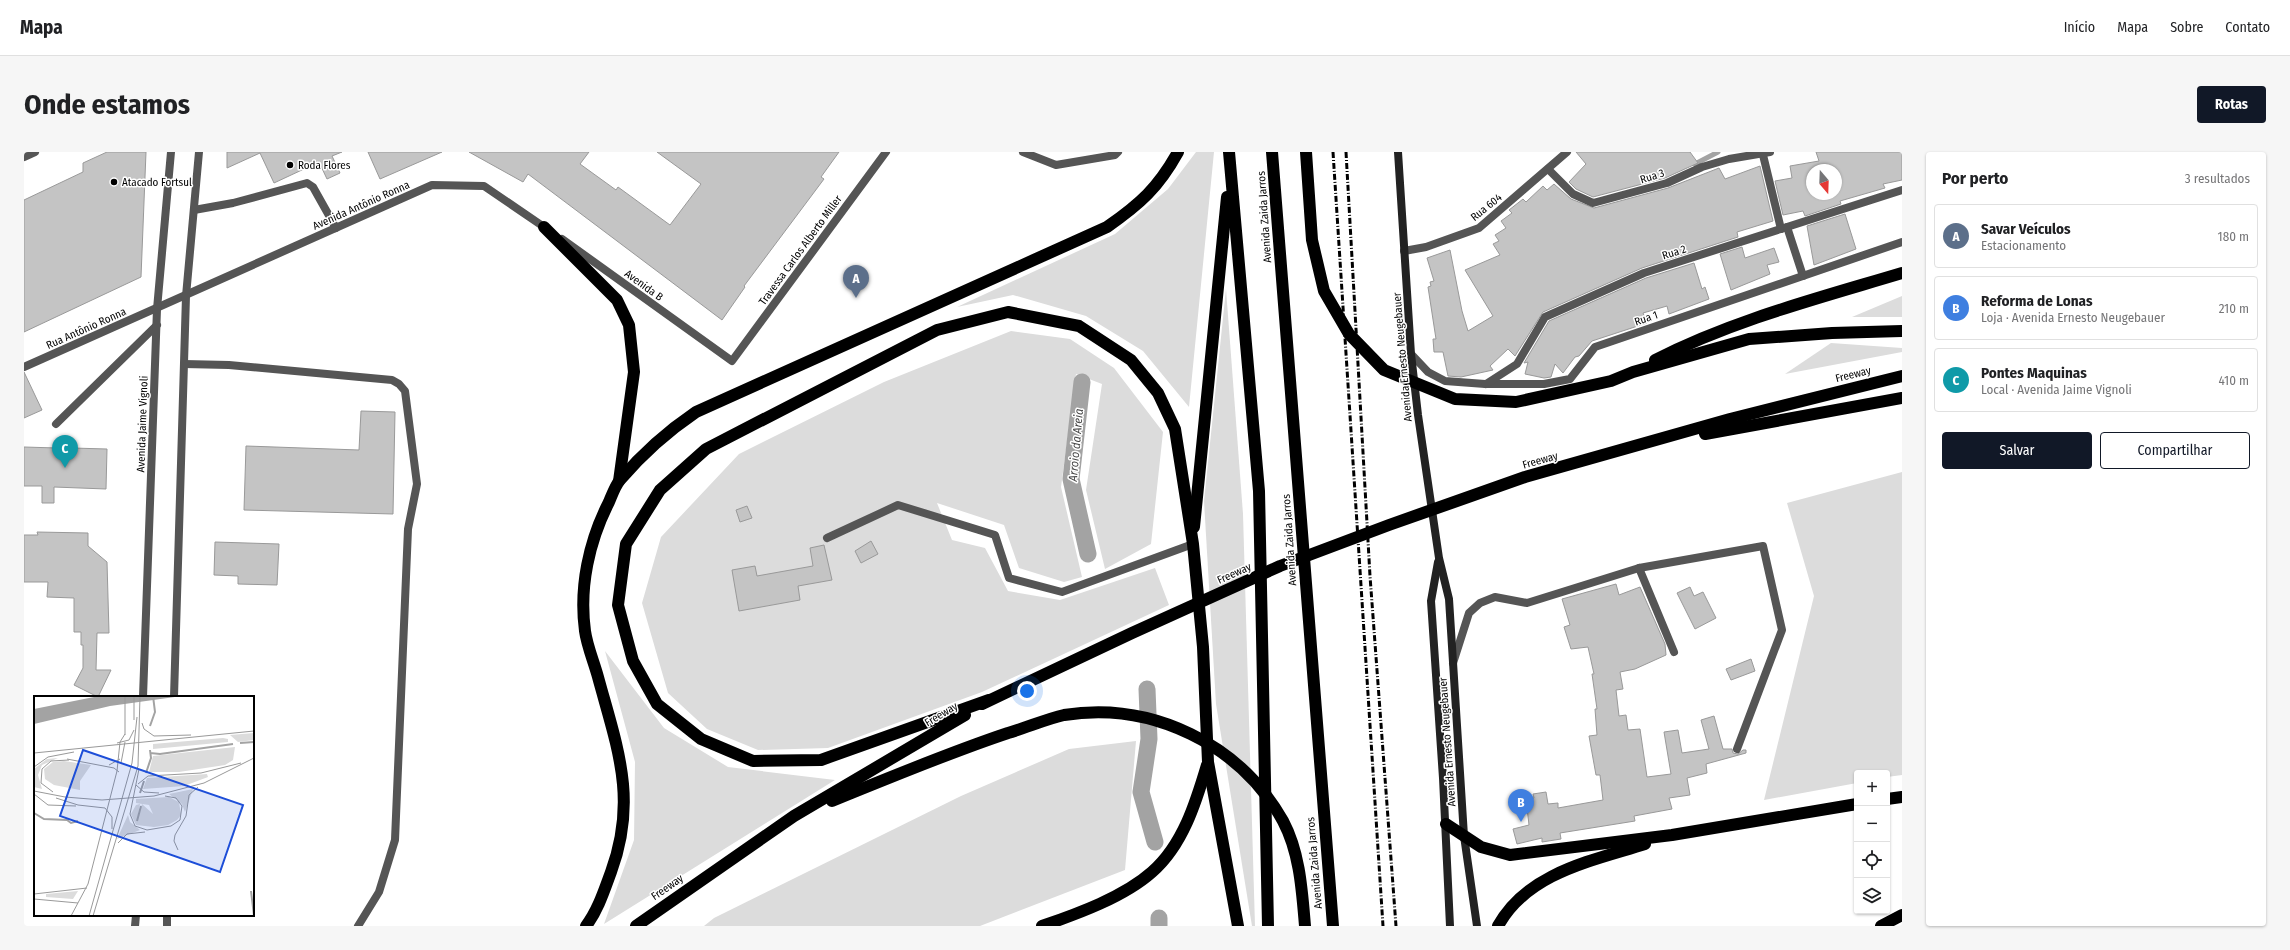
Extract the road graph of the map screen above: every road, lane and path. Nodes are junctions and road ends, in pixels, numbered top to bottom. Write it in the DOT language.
graph roads {
  1 [pos="35,152"];
  2 [pos="171,152"];
  3 [pos="199,152"];
  4 [pos="886,152"];
  5 [pos="1023,152"];
  6 [pos="1118,152"];
  7 [pos="1178,152"];
  8 [pos="1229,152"];
  9 [pos="1272,152"];
  10 [pos="1306,152"];
  11 [pos="1398,152"];
  12 [pos="1567,152"];
  13 [pos="1767,153"];
  14 [pos="24,157"];
  15 [pos="1230,167"];
  16 [pos="1548,169"];
  17 [pos="1902,190"];
  18 [pos="194,210"];
  19 [pos="544,227"];
  20 [pos="336,228"];
  21 [pos="1784,228"];
  22 [pos="1902,242"];
  23 [pos="1404,252"];
  24 [pos="1902,273"];
  25 [pos="1803,276"];
  26 [pos="186,296"];
  27 [pos="157,309"];
  28 [pos="157,325"];
  29 [pos="1902,331"];
  30 [pos="1411,354"];
  31 [pos="732,361"];
  32 [pos="184,364"];
  33 [pos="24,367"];
  34 [pos="1633,372"];
  35 [pos="1902,376"];
  36 [pos="1485,384"];
  37 [pos="1902,398"];
  38 [pos="56,424"];
  39 [pos="1635,447"];
  40 [pos="619,481"];
  41 [pos="827,538"];
  42 [pos="1193,544"];
  43 [pos="1439,558"];
  44 [pos="1639,568"];
  45 [pos="1674,652"];
  46 [pos="1453,663"];
  47 [pos="143,696"];
  48 [pos="174,696"];
  49 [pos="989,700"];
  50 [pos="1737,750"];
  51 [pos="1208,762"];
  52 [pos="1902,797"];
  53 [pos="1890,799"];
  54 [pos="1854,805"];
  55 [pos="794,816"];
  56 [pos="1446,824"];
  57 [pos="1672,835"];
  58 [pos="1464,836"];
  59 [pos="1902,915"];
  60 [pos="136,916"];
  61 [pos="135,926"];
  62 [pos="358,926"];
  63 [pos="586,926"];
  64 [pos="636,926"];
  65 [pos="1042,926"];
  66 [pos="1238,926"];
  67 [pos="1268,926"];
  68 [pos="1305,926"];
  69 [pos="1332,926"];
  70 [pos="1450,926"];
  71 [pos="1477,926"];
  72 [pos="1498,926"];
  73 [pos="1881,926"];
  1 -- 14 [label="street"];
  2 -- 27 [label="street, Avenida Jaime Vignoli"];
  3 -- 18 [label="street"];
  4 -- 31 [label="street, Travessa Carlos Alberto Miller"];
  5 -- 6 [label="street"];
  7 -- 40 [label="highway"];
  8 -- 15 [label="highway"];
  9 -- 69 [label="highway, Avenida Zaida Jarros"];
  10 -- 34 [label="highway"];
  11 -- 23 [label="main road, Avenida Ernesto Neugebauer"];
  12 -- 16 [label="street, Rua 604"];
  13 -- 16 [label="street, Rua 3"];
  13 -- 21 [label="street"];
  15 -- 42 [label="highway"];
  15 -- 67 [label="highway"];
  16 -- 23 [label="street, Rua 604"];
  17 -- 21 [label="street, Rua 2"];
  18 -- 20 [label="street"];
  18 -- 26 [label="street"];
  19 -- 20 [label="street, Avenida Antônio Ronna"];
  19 -- 31 [label="street, Avenida B"];
  19 -- 40 [label="highway"];
  20 -- 26 [label="street, Avenida Antônio Ronna"];
  21 -- 25 [label="street"];
  21 -- 36 [label="street, Rua 2"];
  22 -- 25 [label="street, Rua 1"];
  23 -- 30 [label="main road, Avenida Ernesto Neugebauer"];
  24 -- 34 [label="highway"];
  25 -- 36 [label="street, Rua 1"];
  26 -- 27 [label="street, Avenida Antônio Ronna"];
  26 -- 32 [label="street"];
  27 -- 28 [label="street, Avenida Jaime Vignoli"];
  27 -- 33 [label="street, Rua Antônio Ronna"];
  28 -- 38 [label="street"];
  28 -- 47 [label="street, Avenida Jaime Vignoli"];
  29 -- 34 [label="highway"];
  30 -- 36 [label="street, Rua 1"];
  30 -- 43 [label="main road, Avenida Ernesto Neugebauer"];
  32 -- 48 [label="street"];
  32 -- 62 [label="street"];
  35 -- 39 [label="highway, Freeway"];
  37 -- 39 [label="highway"];
  39 -- 49 [label="highway, Freeway"];
  40 -- 63 [label="highway"];
  41 -- 42 [label="street"];
  42 -- 49 [label="highway"];
  42 -- 51 [label="highway"];
  43 -- 46 [label="main road, Avenida Ernesto Neugebauer"];
  43 -- 56 [label="main road, Avenida Ernesto Neugebauer"];
  44 -- 45 [label="street"];
  44 -- 46 [label="street"];
  44 -- 50 [label="street"];
  46 -- 58 [label="main road, Avenida Ernesto Neugebauer"];
  49 -- 55 [label="highway, Freeway"];
  51 -- 65 [label="highway"];
  51 -- 66 [label="highway"];
  52 -- 53 [label="highway"];
  54 -- 57 [label="highway"];
  55 -- 64 [label="highway, Freeway"];
  55 -- 68 [label="highway"];
  56 -- 58 [label="highway"];
  56 -- 70 [label="main road, Avenida Ernesto Neugebauer"];
  57 -- 58 [label="highway"];
  57 -- 72 [label="highway"];
  58 -- 71 [label="main road, Avenida Ernesto Neugebauer"];
  59 -- 73 [label="highway"];
  60 -- 61 [label="street"];
}
